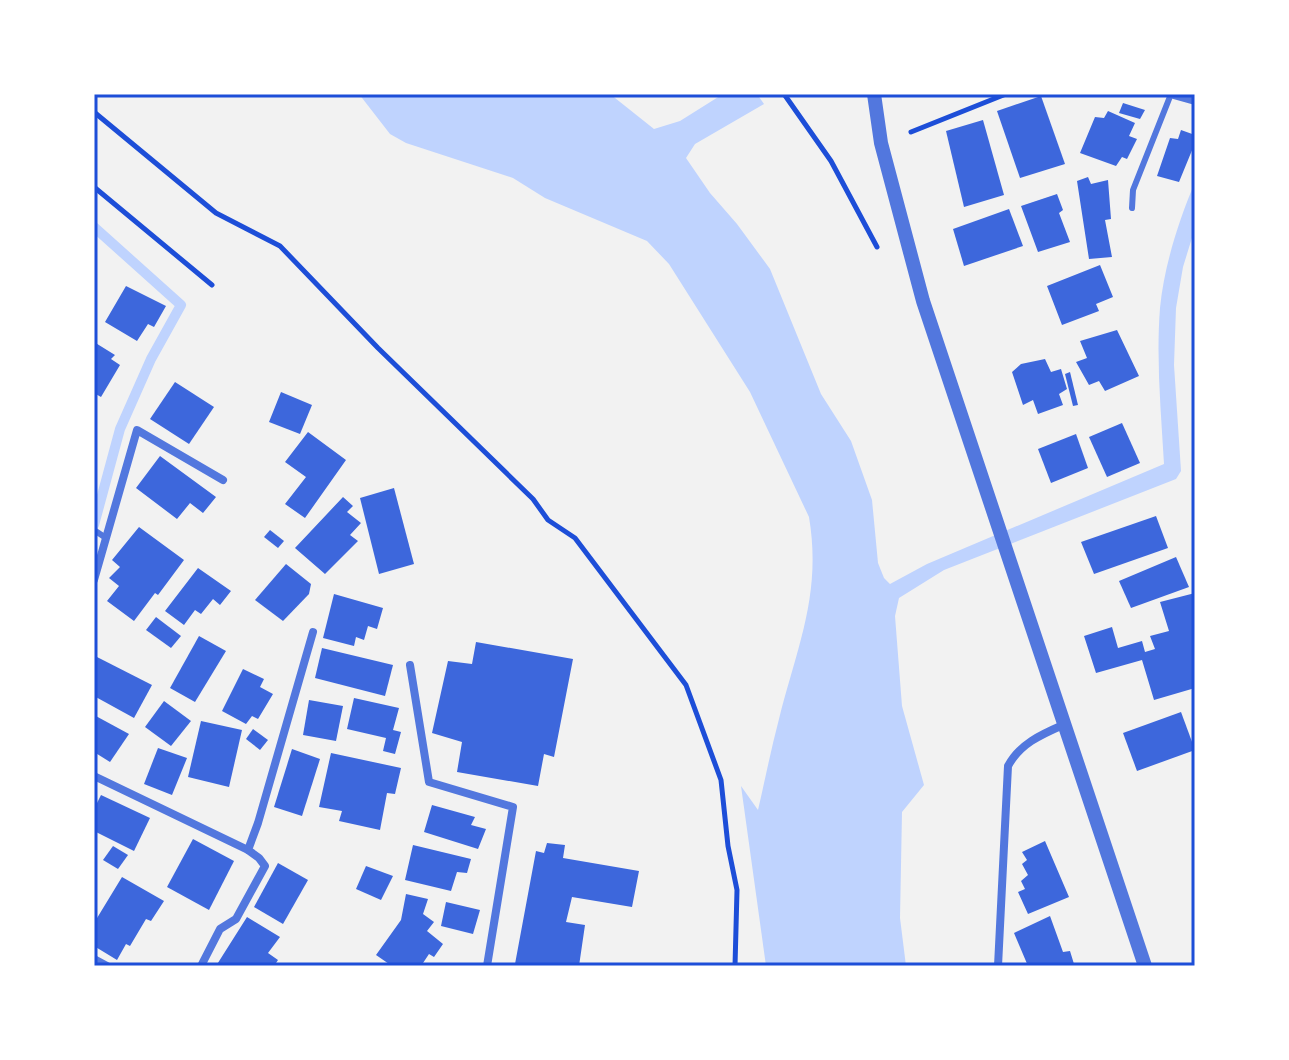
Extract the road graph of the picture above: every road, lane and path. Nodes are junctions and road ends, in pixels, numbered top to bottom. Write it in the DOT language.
graph roads {
  1 [pos="784,94"];
  2 [pos="874,94"];
  3 [pos="1006,94"];
  4 [pos="1171,94"];
  5 [pos="1195,101"];
  6 [pos="94,112"];
  7 [pos="911,132"];
  8 [pos="94,187"];
  9 [pos="1132,208"];
  10 [pos="877,247"];
  11 [pos="212,285"];
  12 [pos="223,480"];
  13 [pos="94,530"];
  14 [pos="105,537"];
  15 [pos="94,580"];
  16 [pos="313,632"];
  17 [pos="410,665"];
  18 [pos="1063,725"];
  19 [pos="94,776"];
  20 [pos="248,850"];
  21 [pos="94,959"];
  22 [pos="107,966"];
  23 [pos="201,966"];
  24 [pos="487,966"];
  25 [pos="735,966"];
  26 [pos="998,966"];
  27 [pos="1145,966"];
  1 -- 10 [label="path"];
  2 -- 18 [label="street"];
  3 -- 7 [label="path"];
  4 -- 5 [label="street"];
  4 -- 9 [label="lane"];
  6 -- 25 [label="path"];
  8 -- 11 [label="path"];
  12 -- 14 [label="street"];
  13 -- 14 [label="lane"];
  14 -- 15 [label="street"];
  16 -- 20 [label="street"];
  17 -- 24 [label="street"];
  18 -- 26 [label="street"];
  18 -- 27 [label="street"];
  19 -- 20 [label="street"];
  20 -- 23 [label="street"];
  21 -- 22 [label="street"];
}
